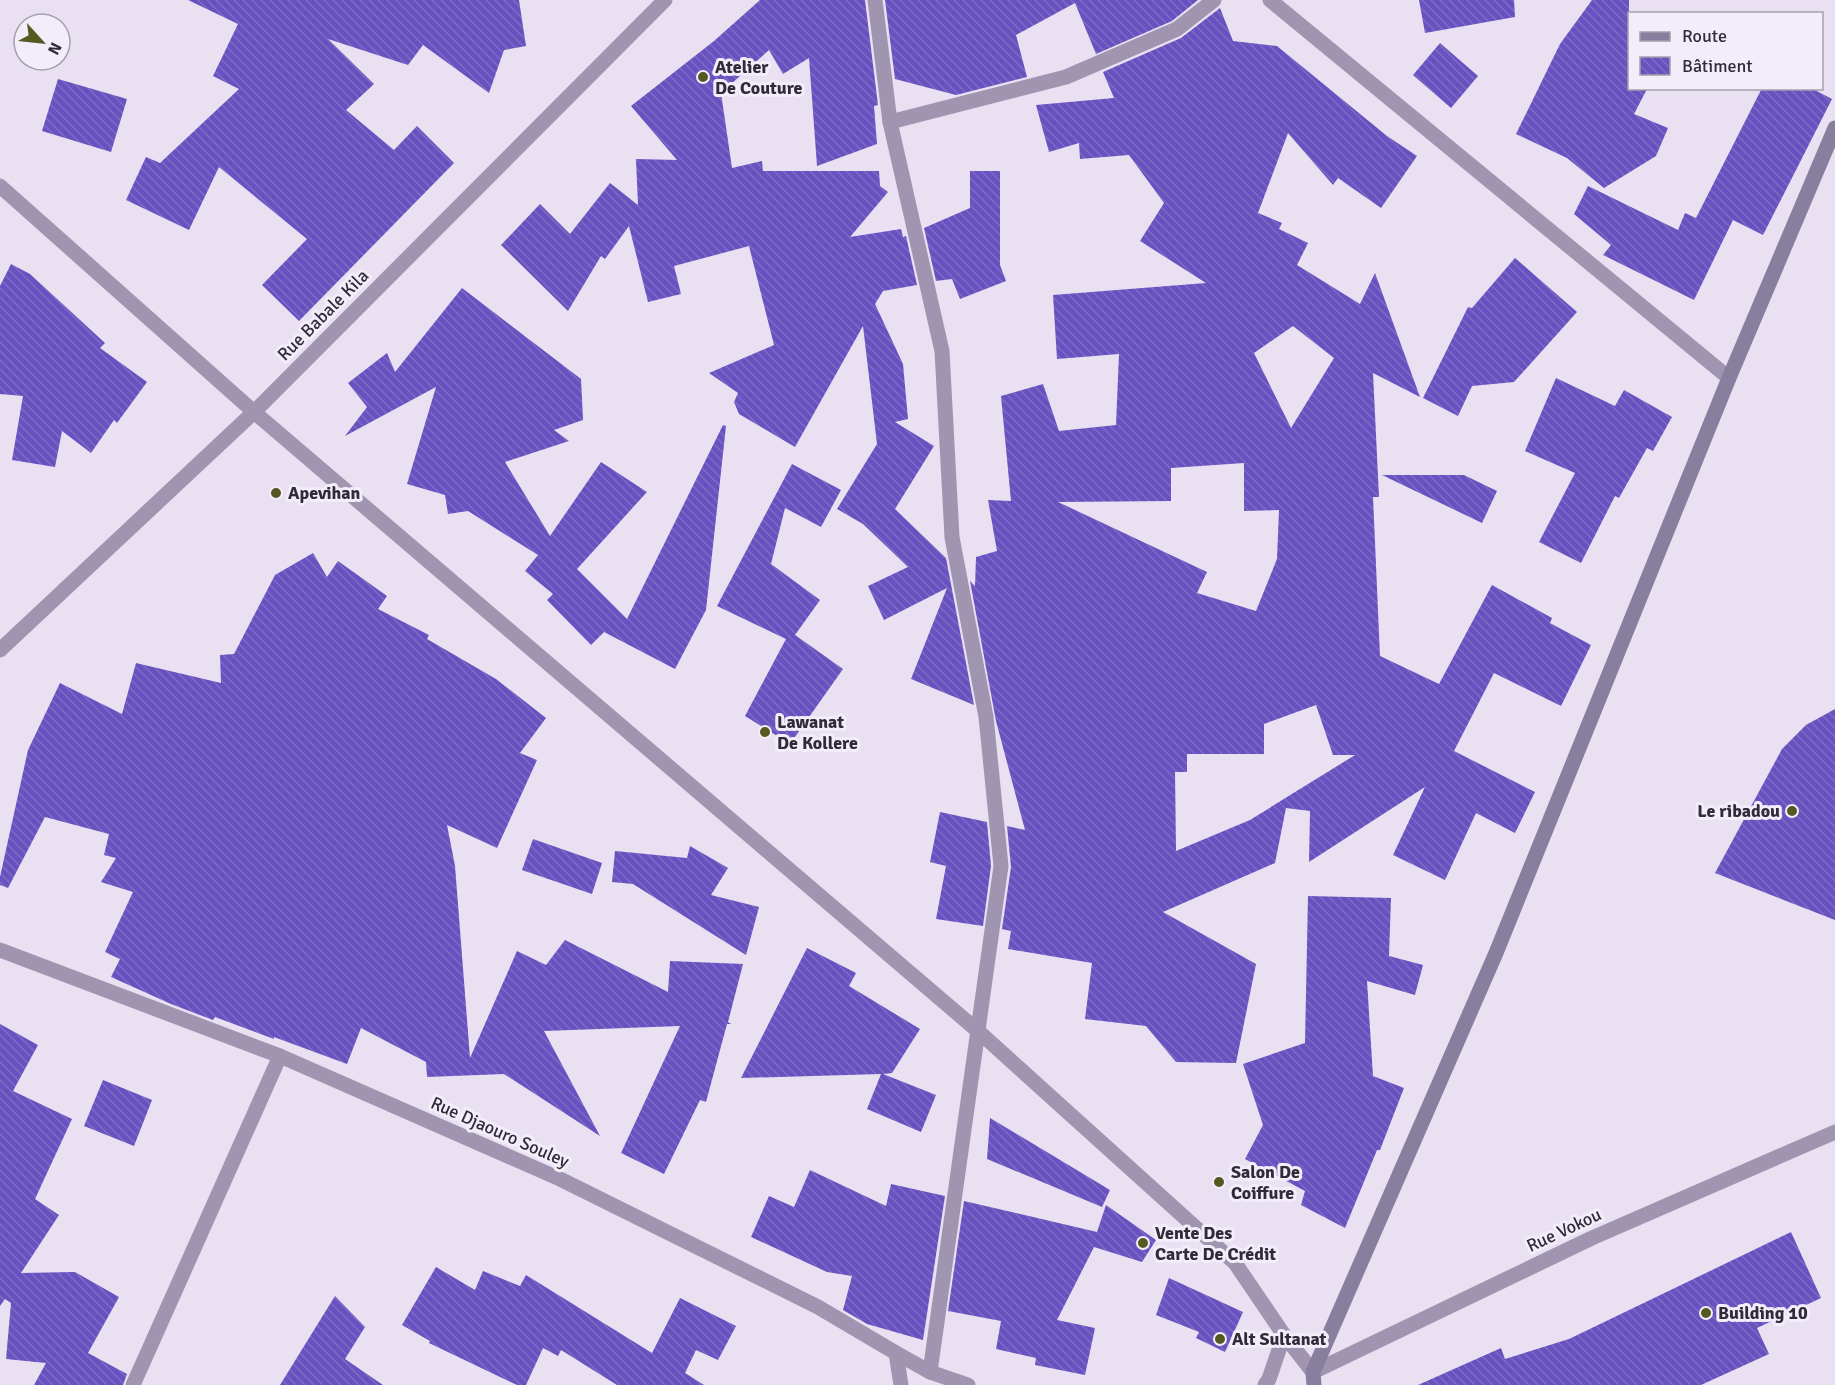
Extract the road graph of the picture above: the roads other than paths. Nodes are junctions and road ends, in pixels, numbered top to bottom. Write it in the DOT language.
graph roads {
  1 [pos="665,0"];
  2 [pos="875,0"];
  3 [pos="1214,0"];
  4 [pos="1270,0"];
  5 [pos="890,122"];
  6 [pos="1835,128"];
  7 [pos="0,186"];
  8 [pos="1729,378"];
  9 [pos="254,412"];
  10 [pos="0,650"];
  11 [pos="0,950"];
  12 [pos="978,1031"];
  13 [pos="280,1056"];
  14 [pos="1835,1132"];
  15 [pos="1284,1335"];
  16 [pos="896,1353"];
  17 [pos="930,1372"];
  18 [pos="1313,1378"];
  19 [pos="132,1385"];
  20 [pos="901,1385"];
  21 [pos="968,1385"];
  22 [pos="1265,1385"];
  1 -- 9 [label="street, Rue Babale Kila"];
  2 -- 5 [label="street"];
  3 -- 5 [label="street"];
  4 -- 8 [label="street"];
  5 -- 12 [label="street"];
  6 -- 8 [label="street"];
  7 -- 9 [label="street"];
  8 -- 18 [label="street"];
  9 -- 10 [label="street, Rue Babale Kila"];
  9 -- 12 [label="street"];
  11 -- 13 [label="street, Rue Djaouro Souley"];
  12 -- 15 [label="street"];
  12 -- 17 [label="street"];
  13 -- 16 [label="street, Rue Djaouro Souley"];
  13 -- 19 [label="street"];
  14 -- 18 [label="street, Rue Vokou"];
  15 -- 18 [label="street"];
  15 -- 22 [label="street"];
  16 -- 17 [label="street, Rue Djaouro Souley"];
  16 -- 20 [label="street"];
  17 -- 21 [label="street, Rue Djaouro Souley"];
}
